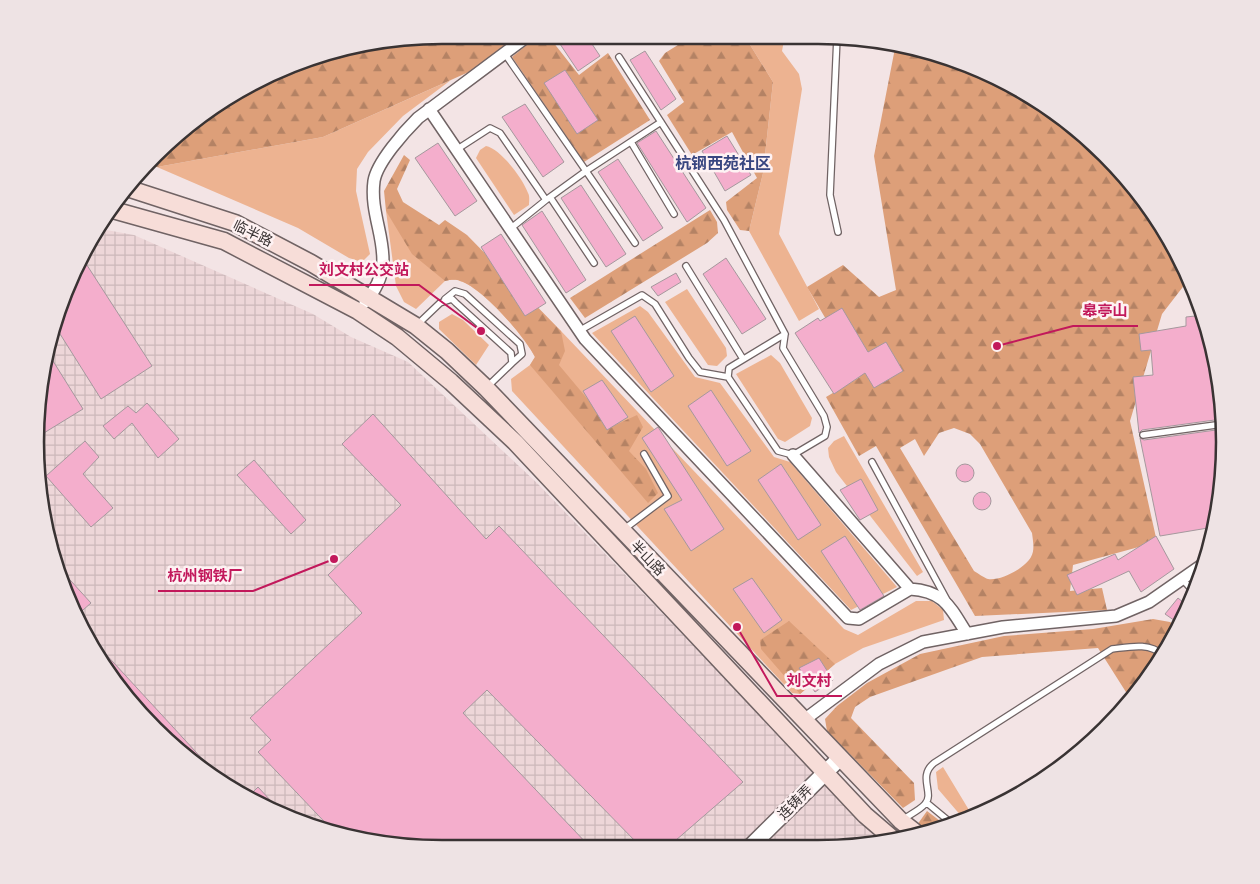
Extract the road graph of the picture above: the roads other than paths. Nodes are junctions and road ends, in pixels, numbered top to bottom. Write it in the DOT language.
graph roads {
  1 [pos="518,44"];
  2 [pos="837,45"];
  3 [pos="505,54"];
  4 [pos="619,57"];
  5 [pos="429,110"];
  6 [pos="661,122"];
  7 [pos="631,142"];
  8 [pos="456,150"];
  9 [pos="586,172"];
  10 [pos="134,190"];
  11 [pos="548,199"];
  12 [pos="118,211"];
  13 [pos="674,214"];
  14 [pos="510,229"];
  15 [pos="838,232"];
  16 [pos="635,244"];
  17 [pos="594,263"];
  18 [pos="686,266"];
  19 [pos="370,298"];
  20 [pos="440,303"];
  21 [pos="358,310"];
  22 [pos="416,326"];
  23 [pos="579,331"];
  24 [pos="785,334"];
  25 [pos="743,359"];
  26 [pos="512,363"];
  27 [pos="728,377"];
  28 [pos="486,388"];
  29 [pos="1215,425"];
  30 [pos="1143,435"];
  31 [pos="644,454"];
  32 [pos="793,455"];
  33 [pos="872,462"];
  34 [pos="622,532"];
  35 [pos="1195,571"];
  36 [pos="1183,580"];
  37 [pos="1189,586"];
  38 [pos="910,589"];
  39 [pos="950,606"];
  40 [pos="967,634"];
  41 [pos="1158,650"];
  42 [pos="804,720"];
  43 [pos="840,758"];
  44 [pos="825,773"];
  45 [pos="926,803"];
  46 [pos="946,819"];
  47 [pos="901,821"];
  48 [pos="912,829"];
  49 [pos="888,834"];
  50 [pos="757,840"];
  1 -- 3 [label="street"];
  2 -- 15 [label="lane"];
  3 -- 5 [label="street"];
  3 -- 9 [label="lane"];
  4 -- 6 [label="lane"];
  5 -- 8 [label="street"];
  5 -- 19 [label="street"];
  6 -- 7 [label="lane"];
  6 -- 24 [label="lane"];
  7 -- 9 [label="lane"];
  7 -- 13 [label="lane"];
  8 -- 11 [label="lane"];
  8 -- 14 [label="street"];
  9 -- 11 [label="lane"];
  9 -- 16 [label="lane"];
  10 -- 19 [label="main road, 临半路"];
  11 -- 14 [label="lane"];
  11 -- 17 [label="lane"];
  12 -- 21 [label="main road, 临半路"];
  14 -- 23 [label="street"];
  18 -- 25 [label="lane"];
  19 -- 21 [label="street"];
  19 -- 22 [label="main road, 半山路"];
  20 -- 22 [label="lane"];
  20 -- 26 [label="lane"];
  20 -- 26 [label="lane"];
  21 -- 44 [label="main road, 半山路"];
  22 -- 28 [label="main road, 半山路"];
  23 -- 27 [label="lane"];
  23 -- 38 [label="street"];
  24 -- 25 [label="lane"];
  24 -- 32 [label="lane"];
  25 -- 27 [label="lane"];
  26 -- 28 [label="lane"];
  27 -- 32 [label="lane"];
  28 -- 34 [label="main road, 半山路"];
  29 -- 30 [label="lane"];
  31 -- 34 [label="lane"];
  32 -- 38 [label="street"];
  33 -- 39 [label="lane"];
  34 -- 42 [label="main road, 半山路"];
  35 -- 36 [label="street"];
  36 -- 37 [label="lane"];
  36 -- 40 [label="street"];
  38 -- 39 [label="street"];
  39 -- 40 [label="street"];
  40 -- 42 [label="street"];
  41 -- 45 [label="lane"];
  42 -- 43 [label="main road, 半山路"];
  43 -- 44 [label="street, 连铸弄"];
  43 -- 47 [label="main road, 半山路"];
  44 -- 49 [label="main road, 半山路"];
  44 -- 50 [label="street, 连铸弄"];
  45 -- 46 [label="lane"];
  45 -- 47 [label="lane"];
  47 -- 48 [label="main road, 半山路"];
}
